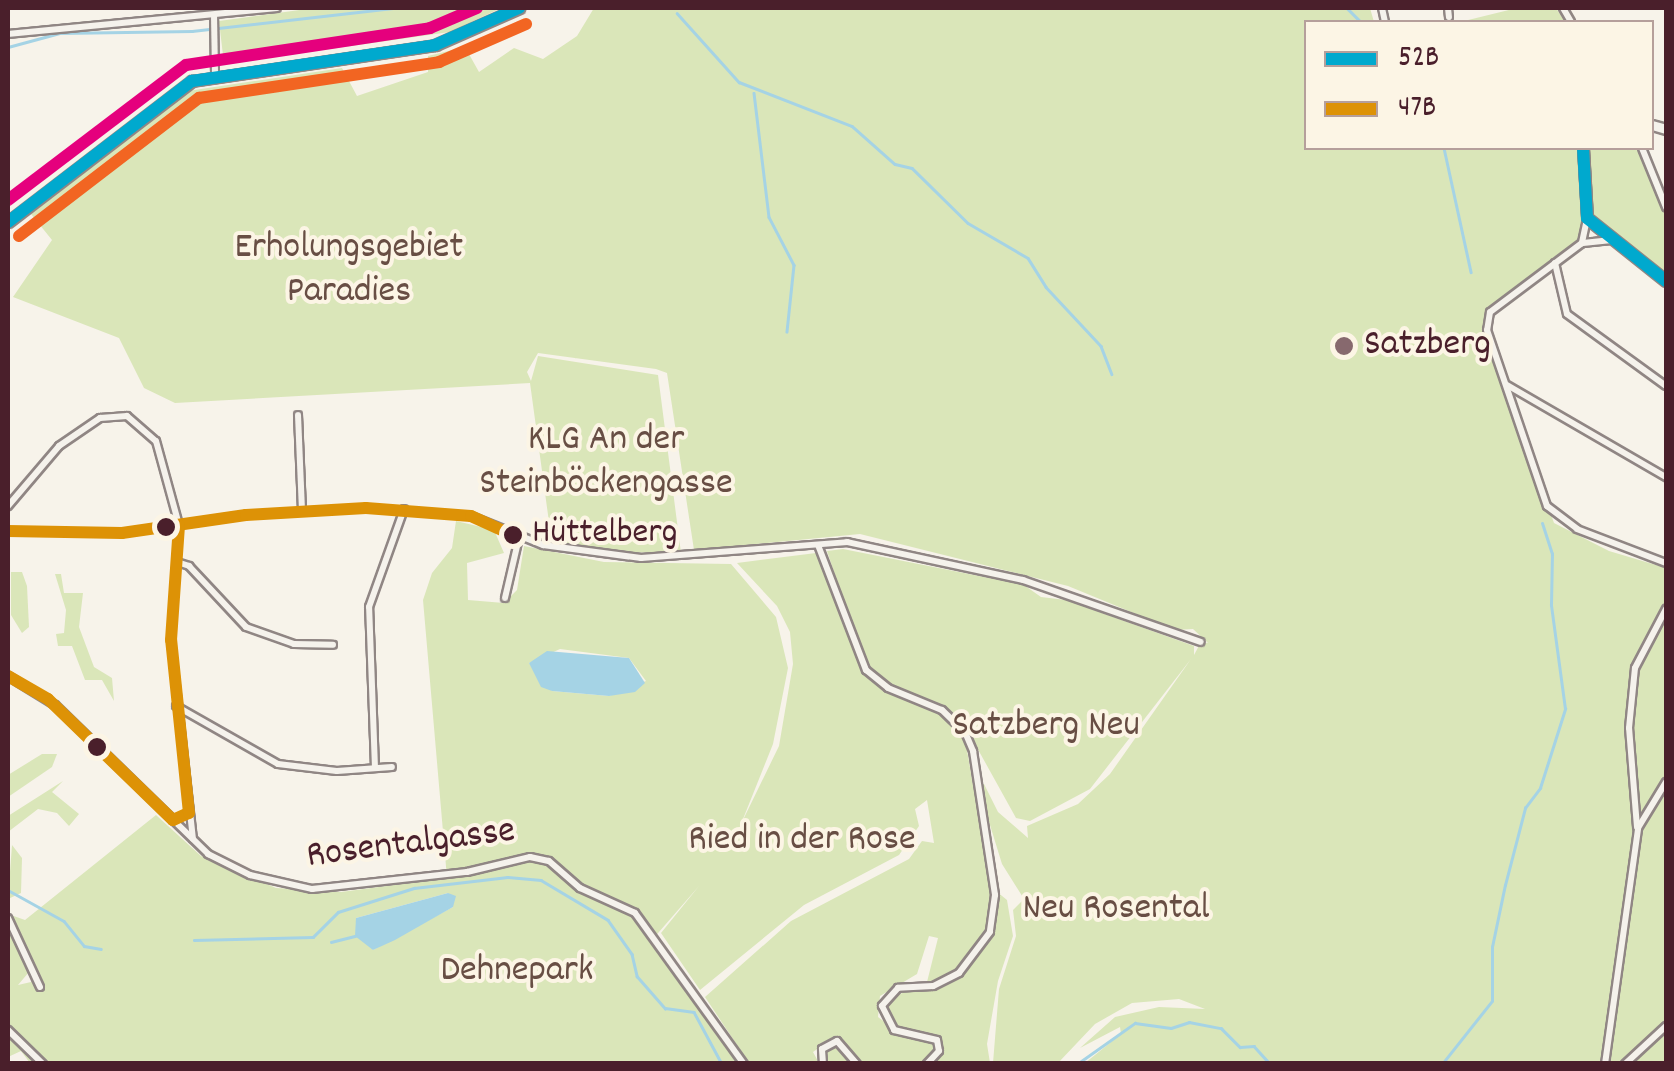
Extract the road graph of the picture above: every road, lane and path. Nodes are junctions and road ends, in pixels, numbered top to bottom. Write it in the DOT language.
graph roads {
  1 [pos="276,8"];
  2 [pos="519,8"];
  3 [pos="214,20"];
  4 [pos="8,34"];
  5 [pos="215,75"];
  6 [pos="1582,150"];
  7 [pos="1643,150"];
  8 [pos="1666,207"];
  9 [pos="1587,218"];
  10 [pos="8,222"];
  11 [pos="1614,240"];
  12 [pos="1582,243"];
  13 [pos="1555,263"];
  14 [pos="1666,280"];
  15 [pos="1506,384"];
  16 [pos="1666,386"];
  17 [pos="298,415"];
  18 [pos="1666,477"];
  19 [pos="8,506"];
  20 [pos="404,509"];
  21 [pos="302,510"];
  22 [pos="179,525"];
  23 [pos="8,531"];
  24 [pos="518,538"];
  25 [pos="818,545"];
  26 [pos="177,562"];
  27 [pos="1666,563"];
  28 [pos="505,598"];
  29 [pos="1666,609"];
  30 [pos="1202,642"];
  31 [pos="332,645"];
  32 [pos="8,676"];
  33 [pos="175,705"];
  34 [pos="392,767"];
  35 [pos="375,768"];
  36 [pos="1666,782"];
  37 [pos="188,813"];
  38 [pos="173,820"];
  39 [pos="1638,828"];
  40 [pos="193,840"];
  41 [pos="8,918"];
  42 [pos="40,988"];
  43 [pos="1666,1026"];
  44 [pos="8,1030"];
  45 [pos="43,1064"];
  46 [pos="744,1064"];
  47 [pos="823,1064"];
  48 [pos="858,1064"];
  49 [pos="927,1064"];
  50 [pos="1605,1064"];
  51 [pos="1625,1064"];
  1 -- 3 [label="street"];
  2 -- 5 [label="main road"];
  3 -- 4 [label="street"];
  3 -- 5 [label="street"];
  5 -- 10 [label="main road"];
  6 -- 9 [label="main road"];
  7 -- 8 [label="street"];
  9 -- 11 [label="main road"];
  9 -- 12 [label="street"];
  11 -- 12 [label="street"];
  11 -- 14 [label="main road"];
  12 -- 13 [label="street"];
  13 -- 15 [label="street"];
  13 -- 16 [label="street"];
  15 -- 18 [label="street"];
  15 -- 27 [label="street"];
  17 -- 21 [label="street"];
  19 -- 22 [label="street"];
  20 -- 21 [label="street"];
  20 -- 24 [label="street"];
  20 -- 35 [label="street"];
  21 -- 22 [label="street"];
  22 -- 23 [label="street"];
  22 -- 26 [label="street"];
  24 -- 25 [label="street"];
  24 -- 28 [label="street"];
  25 -- 30 [label="street"];
  25 -- 49 [label="street"];
  26 -- 31 [label="street"];
  26 -- 33 [label="street"];
  29 -- 39 [label="street"];
  32 -- 38 [label="street, Rosentalgasse"];
  33 -- 35 [label="street"];
  33 -- 37 [label="street"];
  34 -- 35 [label="street"];
  36 -- 39 [label="street"];
  37 -- 38 [label="street"];
  37 -- 40 [label="street"];
  38 -- 40 [label="street, Rosentalgasse"];
  39 -- 50 [label="street"];
  40 -- 46 [label="street, Rosentalgasse"];
  41 -- 42 [label="street"];
  43 -- 51 [label="street"];
  44 -- 45 [label="street"];
  47 -- 48 [label="street"];
}
